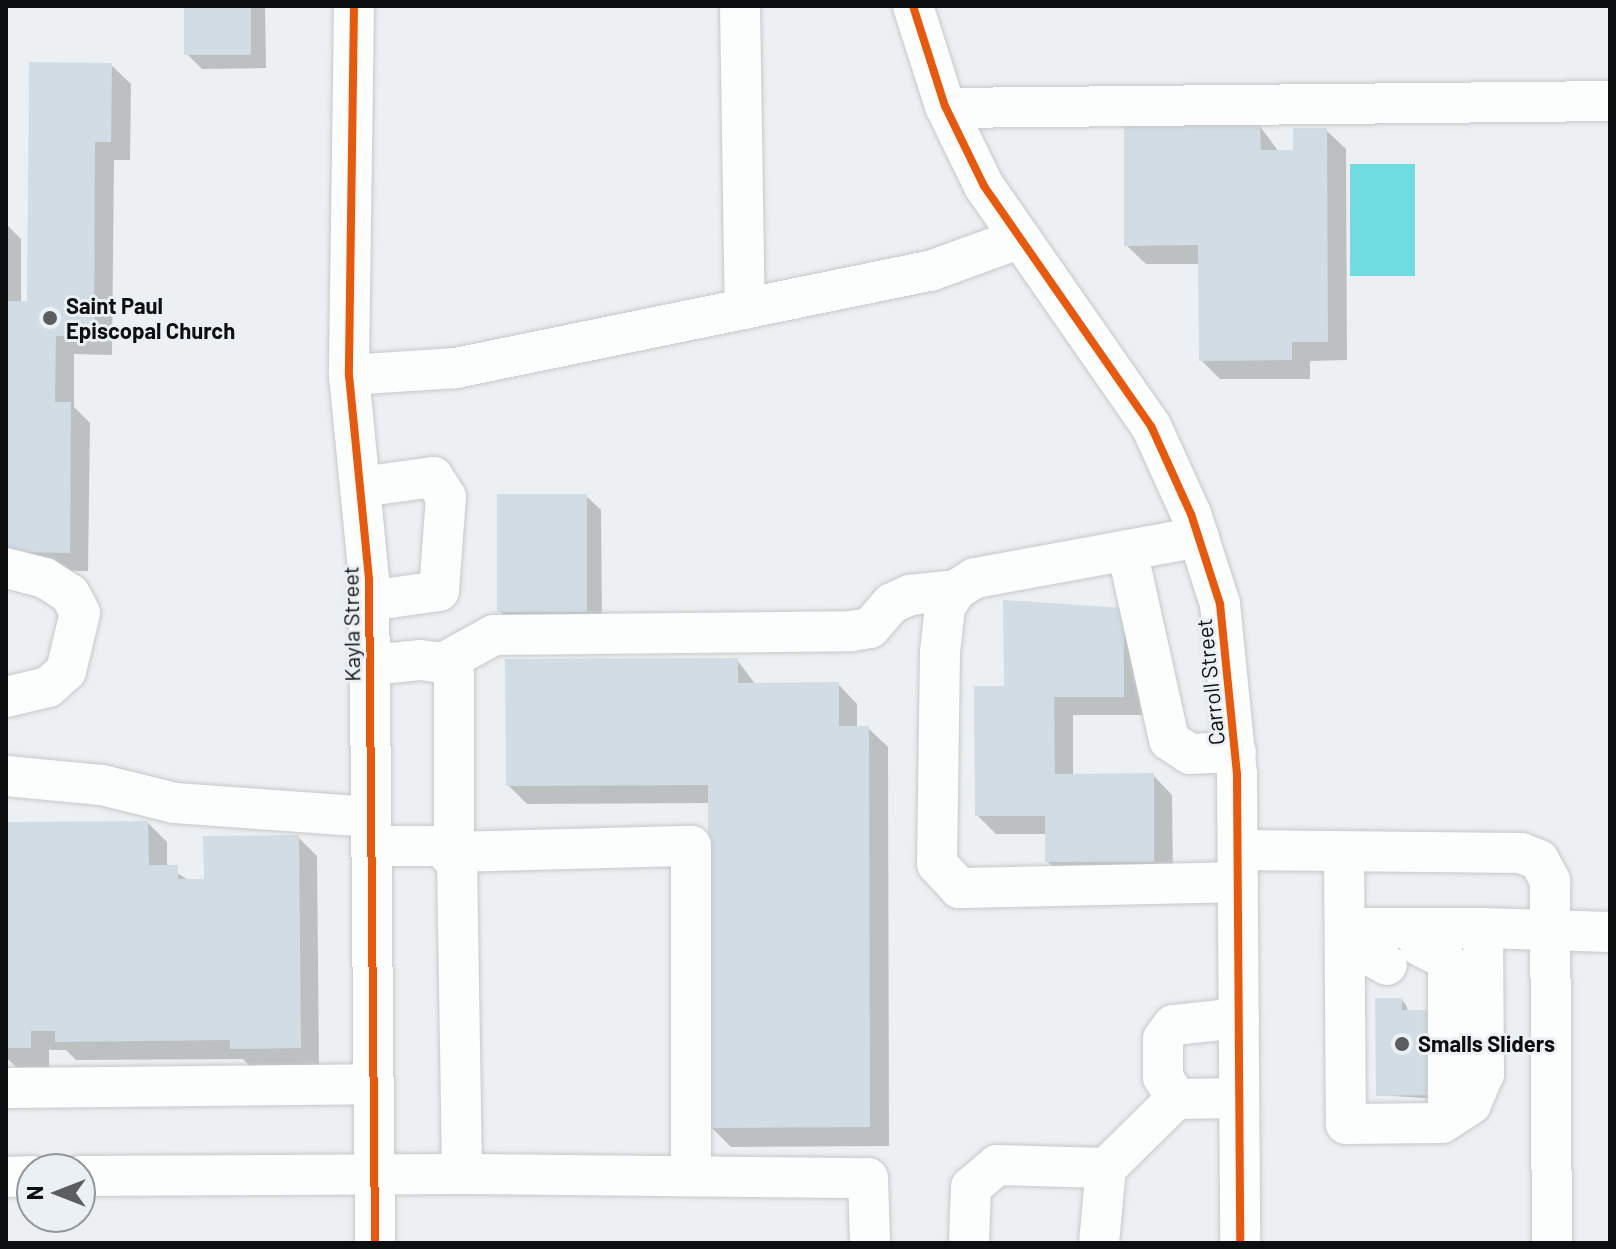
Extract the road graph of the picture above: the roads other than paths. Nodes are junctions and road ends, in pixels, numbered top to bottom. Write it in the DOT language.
graph roads {
  1 [pos="354,6"];
  2 [pos="740,6"];
  3 [pos="913,6"];
  4 [pos="1610,101"];
  5 [pos="946,108"];
  6 [pos="1018,239"];
  7 [pos="745,309"];
  8 [pos="349,375"];
  9 [pos="361,487"];
  10 [pos="1199,537"];
  11 [pos="1127,550"];
  12 [pos="6,568"];
  13 [pos="956,590"];
  14 [pos="369,601"];
  15 [pos="443,663"];
  16 [pos="370,665"];
  17 [pos="6,697"];
  18 [pos="1236,752"];
  19 [pos="6,776"];
  20 [pos="372,832"];
  21 [pos="454,852"];
  22 [pos="1344,852"];
  23 [pos="1238,866"];
  24 [pos="1483,928"];
  25 [pos="1550,930"];
  26 [pos="1610,932"];
  27 [pos="1388,951"];
  28 [pos="1239,1018"];
  29 [pos="374,1084"];
  30 [pos="6,1088"];
  31 [pos="1239,1098"];
  32 [pos="1176,1099"];
  33 [pos="1448,1119"];
  34 [pos="1106,1168"];
  35 [pos="375,1173"];
  36 [pos="462,1174"];
  37 [pos="96,1176"];
  38 [pos="691,1176"];
  39 [pos="375,1243"];
  40 [pos="870,1243"];
  41 [pos="969,1243"];
  42 [pos="1099,1243"];
  43 [pos="1240,1243"];
  44 [pos="1552,1243"];
  1 -- 8 [label="street, Kayla Street"];
  2 -- 7 [label="street"];
  3 -- 5 [label="street, Carroll Street"];
  4 -- 5 [label="street"];
  5 -- 6 [label="street, Carroll Street"];
  6 -- 7 [label="street"];
  6 -- 10 [label="street, Carroll Street"];
  7 -- 8 [label="street"];
  8 -- 9 [label="street, Kayla Street"];
  9 -- 14 [label="street, Kayla Street"];
  9 -- 14 [label="street"];
  10 -- 11 [label="street"];
  10 -- 18 [label="street, Carroll Street"];
  11 -- 13 [label="street"];
  11 -- 18 [label="street"];
  12 -- 17 [label="street"];
  13 -- 15 [label="street"];
  13 -- 23 [label="street"];
  14 -- 16 [label="street, Kayla Street"];
  15 -- 16 [label="street"];
  15 -- 21 [label="street"];
  16 -- 20 [label="street, Kayla Street"];
  18 -- 23 [label="street, Carroll Street"];
  19 -- 20 [label="street"];
  20 -- 21 [label="street"];
  20 -- 29 [label="street, Kayla Street"];
  21 -- 36 [label="street"];
  21 -- 38 [label="street"];
  22 -- 23 [label="street"];
  22 -- 25 [label="street"];
  22 -- 27 [label="street"];
  23 -- 28 [label="street, Carroll Street"];
  24 -- 25 [label="street"];
  24 -- 27 [label="street"];
  24 -- 33 [label="street"];
  25 -- 26 [label="street"];
  25 -- 44 [label="street"];
  27 -- 33 [label="street"];
  27 -- 33 [label="street"];
  28 -- 31 [label="street, Carroll Street"];
  28 -- 32 [label="street"];
  29 -- 30 [label="street"];
  29 -- 35 [label="street, Kayla Street"];
  31 -- 32 [label="street"];
  31 -- 43 [label="street, Carroll Street"];
  32 -- 34 [label="street"];
  34 -- 41 [label="street"];
  34 -- 42 [label="street"];
  35 -- 36 [label="street"];
  35 -- 37 [label="street"];
  35 -- 39 [label="street, Kayla Street"];
  36 -- 38 [label="street"];
  38 -- 40 [label="street"];
}
